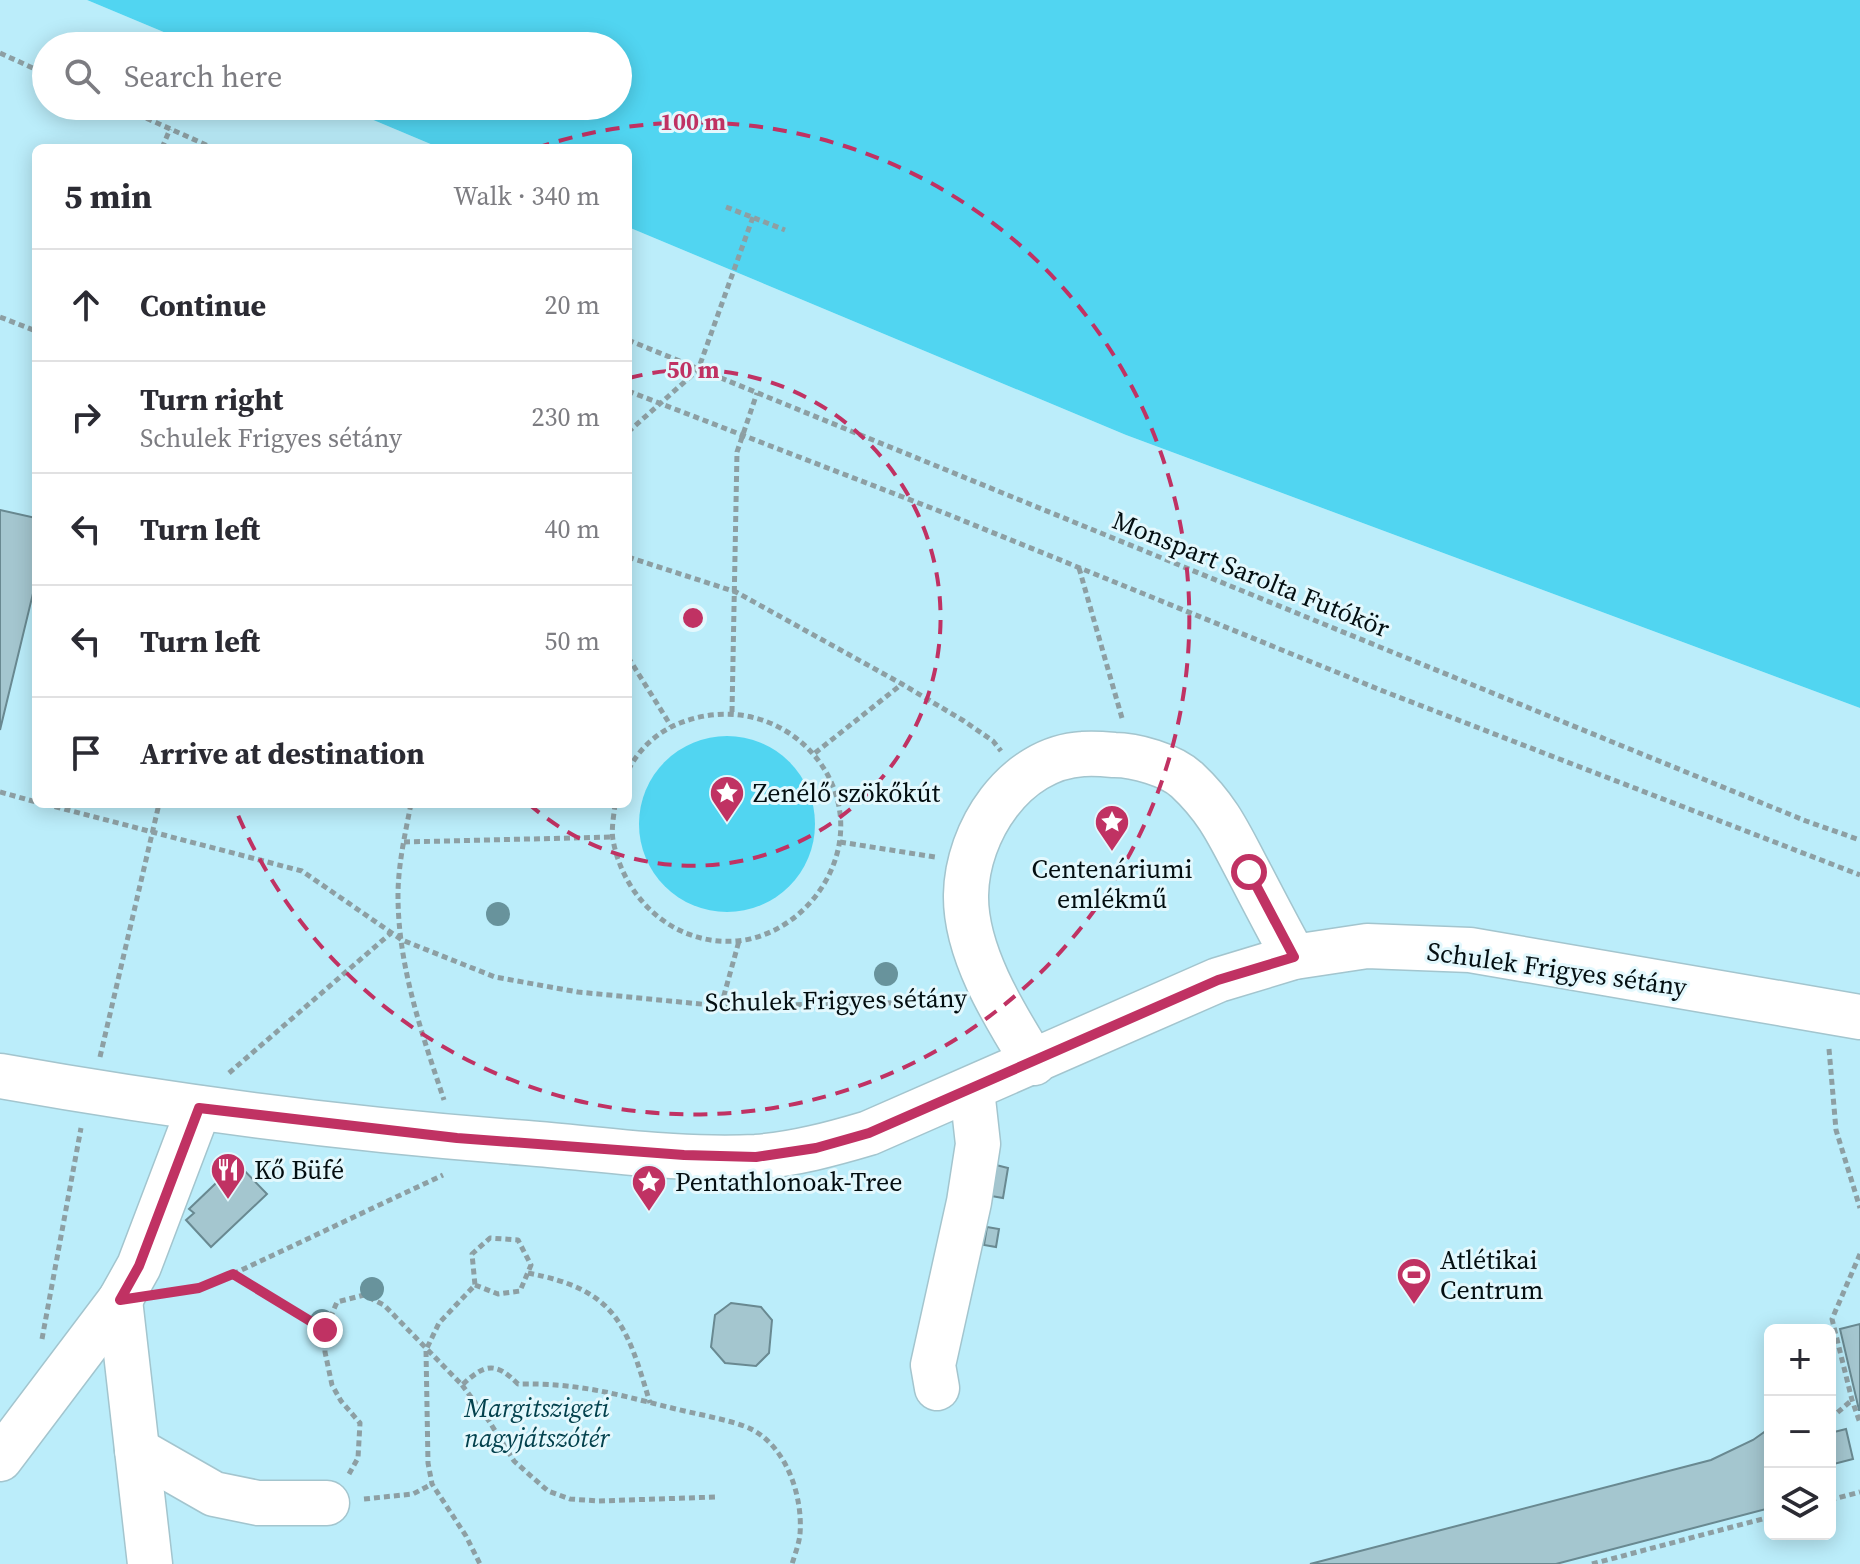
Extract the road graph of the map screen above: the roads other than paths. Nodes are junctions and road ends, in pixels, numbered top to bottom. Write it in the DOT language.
graph roads {
  1 [pos="1294,957"];
  2 [pos="1844,1029"];
  3 [pos="1034,1063"];
  4 [pos="0,1076"];
  5 [pos="972,1090"];
  6 [pos="199,1108"];
  7 [pos="120,1300"];
  8 [pos="937,1388"];
  9 [pos="137,1450"];
  10 [pos="0,1459"];
  11 [pos="327,1503"];
  12 [pos="150,1564"];
  1 -- 2 [label="street, Schulek Frigyes sétány"];
  1 -- 3 [label="street, Schulek Frigyes sétány"];
  1 -- 3 [label="street"];
  3 -- 5 [label="street, Schulek Frigyes sétány"];
  4 -- 6 [label="street, Schulek Frigyes sétány"];
  5 -- 6 [label="street, Schulek Frigyes sétány"];
  5 -- 8 [label="street"];
  6 -- 7 [label="street"];
  7 -- 9 [label="street"];
  7 -- 10 [label="street"];
  9 -- 11 [label="street"];
  9 -- 12 [label="street"];
}
